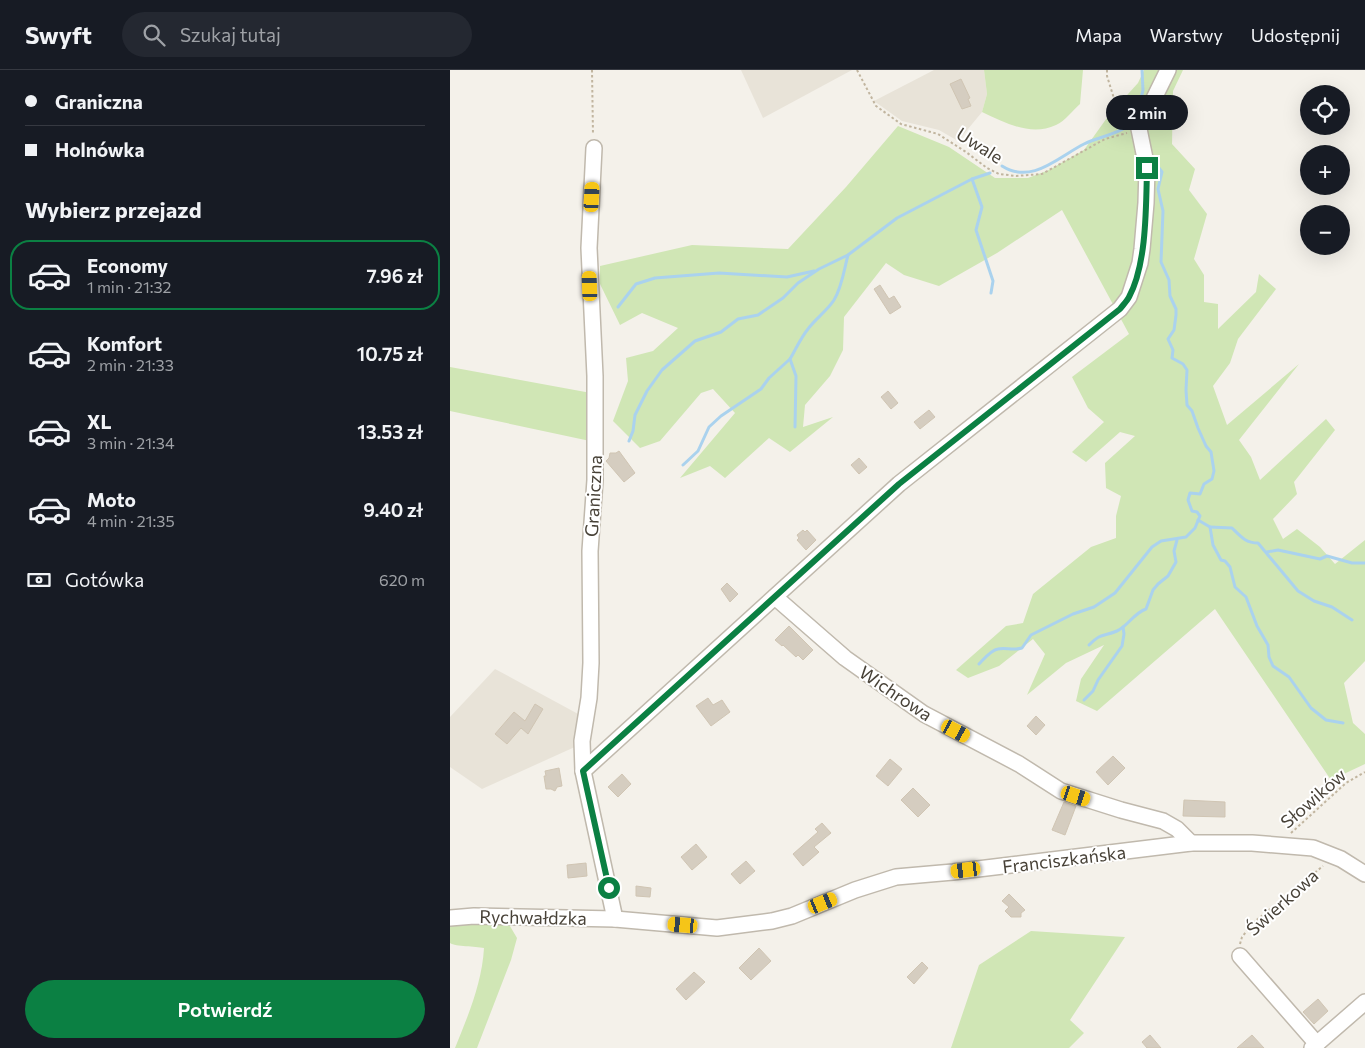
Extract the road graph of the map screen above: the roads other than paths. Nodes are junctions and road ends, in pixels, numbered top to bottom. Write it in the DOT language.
graph roads {
  1 [pos="1168,70"];
  2 [pos="594,148"];
  3 [pos="775,597"];
  4 [pos="583,771"];
  5 [pos="1191,843"];
  6 [pos="1365,874"];
  7 [pos="450,918"];
  8 [pos="615,919"];
  9 [pos="1240,956"];
  10 [pos="1365,1002"];
  11 [pos="1314,1046"];
  1 -- 3 [label="street"];
  2 -- 4 [label="street, Graniczna"];
  3 -- 4 [label="street"];
  3 -- 5 [label="street, Wichrowa"];
  4 -- 8 [label="street, Graniczna"];
  5 -- 6 [label="street, Franciszkańska"];
  5 -- 8 [label="street, Franciszkańska"];
  7 -- 8 [label="street, Rychwałdzka"];
  9 -- 11 [label="street, Świerkowa"];
  10 -- 11 [label="street"];
}
